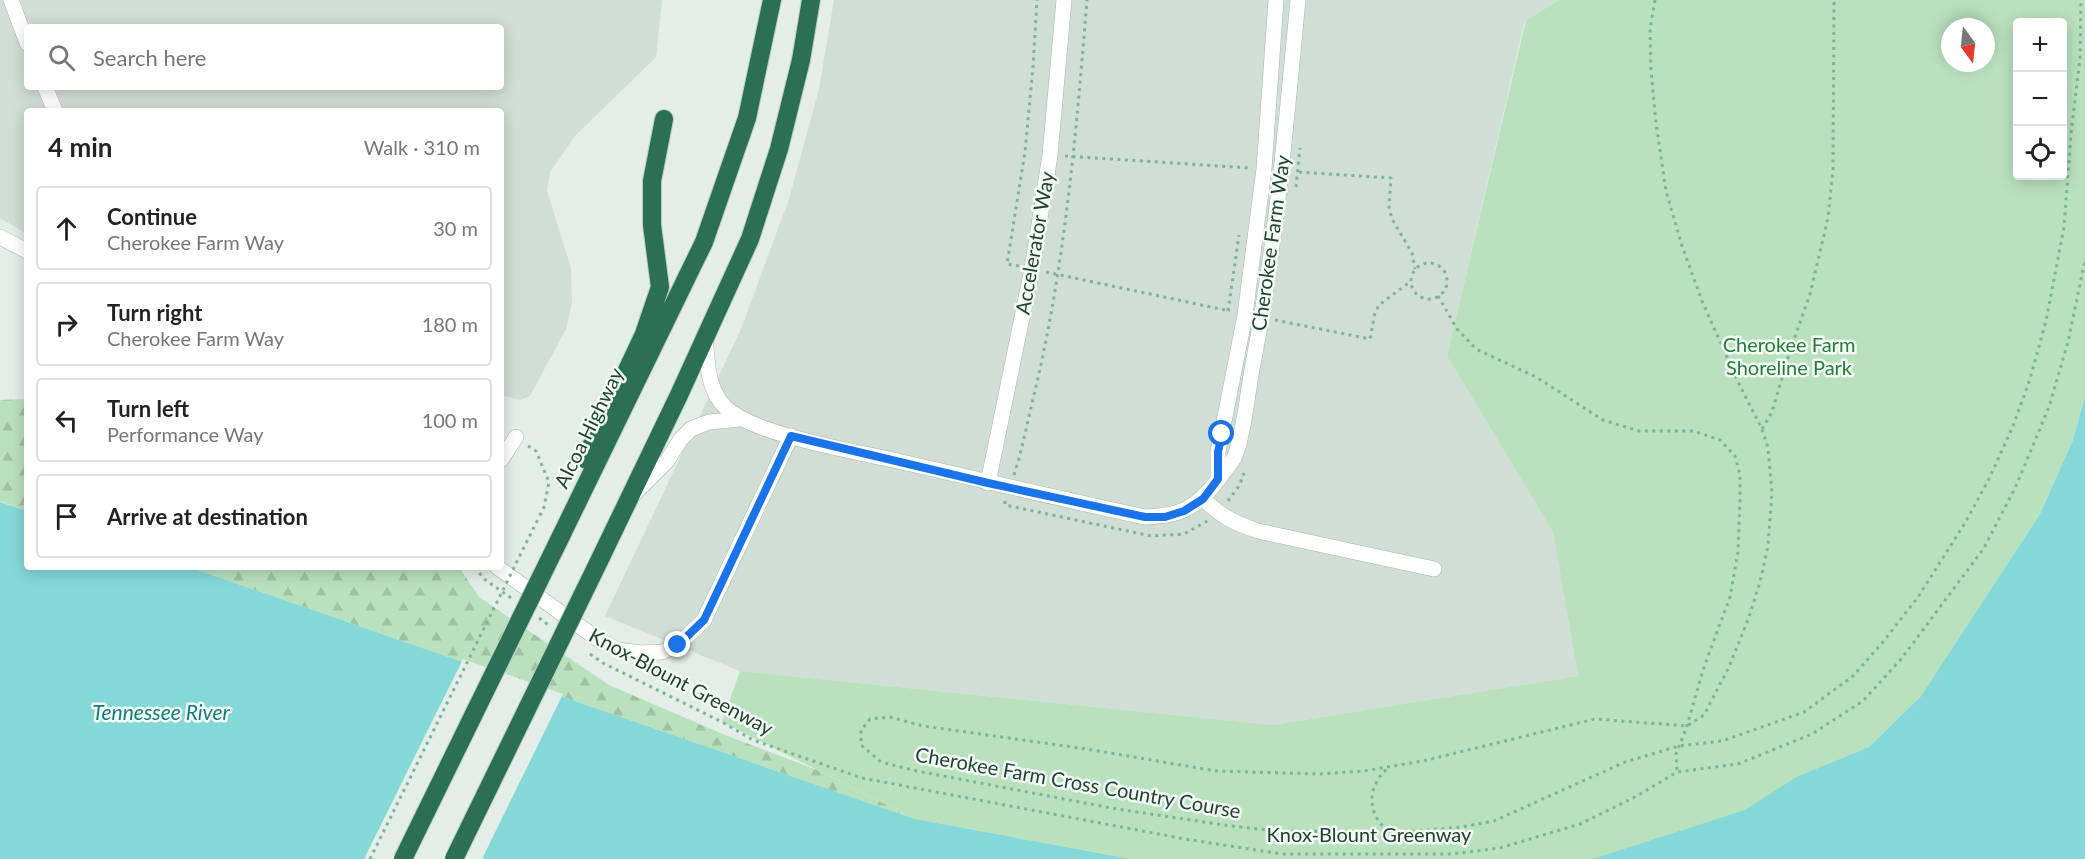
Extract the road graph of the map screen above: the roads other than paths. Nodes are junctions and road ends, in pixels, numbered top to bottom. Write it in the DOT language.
graph roads {
  1 [pos="11,0"];
  2 [pos="772,0"];
  3 [pos="811,0"];
  4 [pos="1064,0"];
  5 [pos="1276,0"];
  6 [pos="1298,0"];
  7 [pos="24,35"];
  8 [pos="46,90"];
  9 [pos="54,108"];
  10 [pos="664,119"];
  11 [pos="0,237"];
  12 [pos="24,249"];
  13 [pos="705,339"];
  14 [pos="740,418"];
  15 [pos="791,436"];
  16 [pos="516,437"];
  17 [pos="504,455"];
  18 [pos="1218,479"];
  19 [pos="988,483"];
  20 [pos="585,487"];
  21 [pos="1203,499"];
  22 [pos="628,501"];
  23 [pos="1434,569"];
  24 [pos="501,570"];
  25 [pos="403,859"];
  26 [pos="454,859"];
  1 -- 7 [label="street"];
  2 -- 20 [label="highway, Alcoa Highway"];
  3 -- 13 [label="highway"];
  4 -- 19 [label="street, Accelerator Way"];
  5 -- 18 [label="street, Cherokee Farm Way"];
  6 -- 18 [label="street, Cherokee Farm Way"];
  8 -- 9 [label="street"];
  10 -- 20 [label="highway"];
  11 -- 12 [label="street"];
  13 -- 14 [label="street, Cherokee Farm Way"];
  13 -- 22 [label="highway"];
  14 -- 15 [label="street, Cherokee Farm Way"];
  14 -- 22 [label="street, Cherokee Farm Way"];
  15 -- 19 [label="street, Cherokee Farm Way"];
  15 -- 24 [label="street"];
  16 -- 17 [label="street"];
  18 -- 21 [label="street, Cherokee Farm Way"];
  19 -- 21 [label="street, Cherokee Farm Way"];
  20 -- 25 [label="highway, Alcoa Highway, bridge"];
  21 -- 23 [label="street"];
  22 -- 26 [label="highway, bridge"];
}
